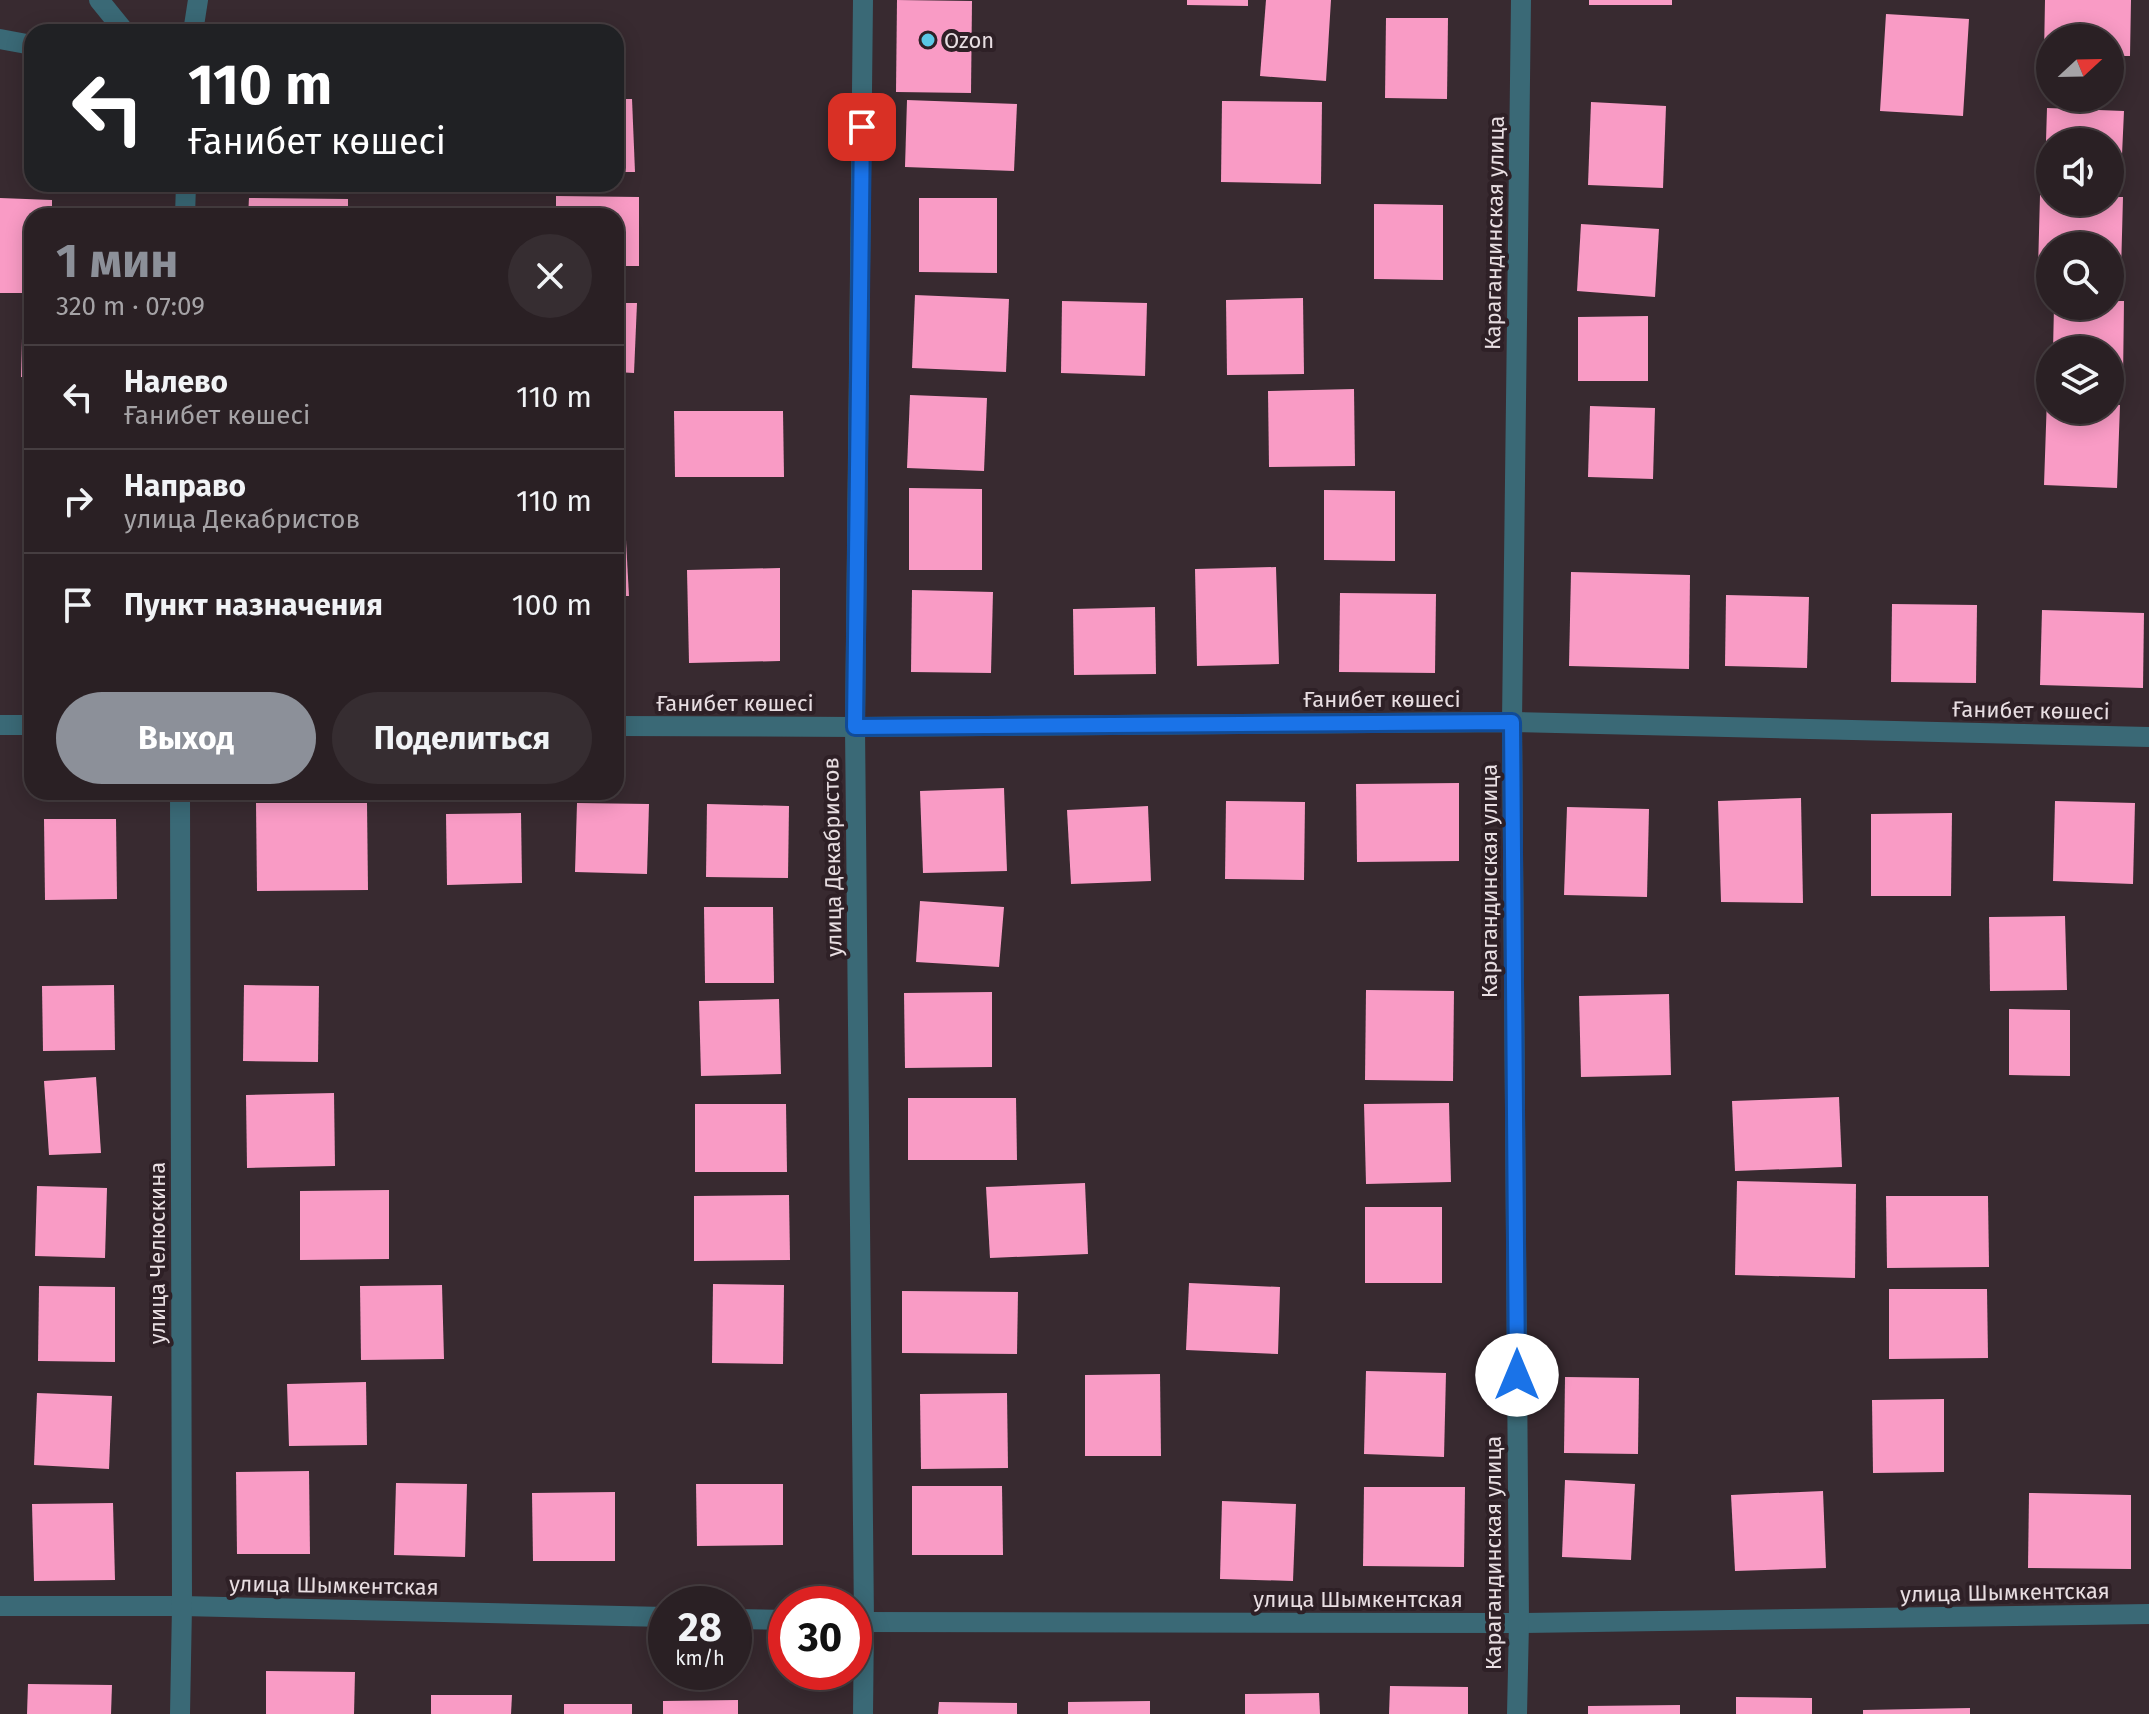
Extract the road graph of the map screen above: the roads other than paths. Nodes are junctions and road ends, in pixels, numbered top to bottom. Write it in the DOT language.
graph roads {
  1 [pos="99,0"];
  2 [pos="198,0"];
  3 [pos="863,0"];
  4 [pos="1521,0"];
  5 [pos="118,24"];
  6 [pos="194,24"];
  7 [pos="0,39"];
  8 [pos="24,44"];
  9 [pos="1512,722"];
  10 [pos="0,725"];
  11 [pos="24,725"];
  12 [pos="624,726"];
  13 [pos="855,727"];
  14 [pos="2149,737"];
  15 [pos="180,800"];
  16 [pos="859,1586"];
  17 [pos="0,1606"];
  18 [pos="182,1606"];
  19 [pos="2149,1614"];
  20 [pos="648,1617"];
  21 [pos="872,1622"];
  22 [pos="1519,1623"];
  23 [pos="862,1690"];
  24 [pos="180,1714"];
  25 [pos="863,1714"];
  26 [pos="1517,1714"];
  1 -- 5 [label="street"];
  2 -- 6 [label="street"];
  3 -- 13 [label="street, улица Декабристов"];
  4 -- 9 [label="street, Карагандинская улица"];
  7 -- 8 [label="street"];
  9 -- 13 [label="street, Ғанибет көшесі"];
  9 -- 14 [label="street, Ғанибет көшесі"];
  9 -- 22 [label="street, Карагандинская улица"];
  10 -- 11 [label="street"];
  12 -- 13 [label="street, Ғанибет көшесі"];
  13 -- 16 [label="street, улица Декабристов"];
  15 -- 18 [label="street, улица Челюскина"];
  17 -- 18 [label="street, улица Шымкентская"];
  18 -- 20 [label="street, улица Шымкентская"];
  18 -- 24 [label="street, улица Челюскина"];
  19 -- 22 [label="street, улица Шымкентская"];
  21 -- 22 [label="street, улица Шымкентская"];
  22 -- 26 [label="street, Карагандинская улица"];
  23 -- 25 [label="street, улица Декабристов"];
}
